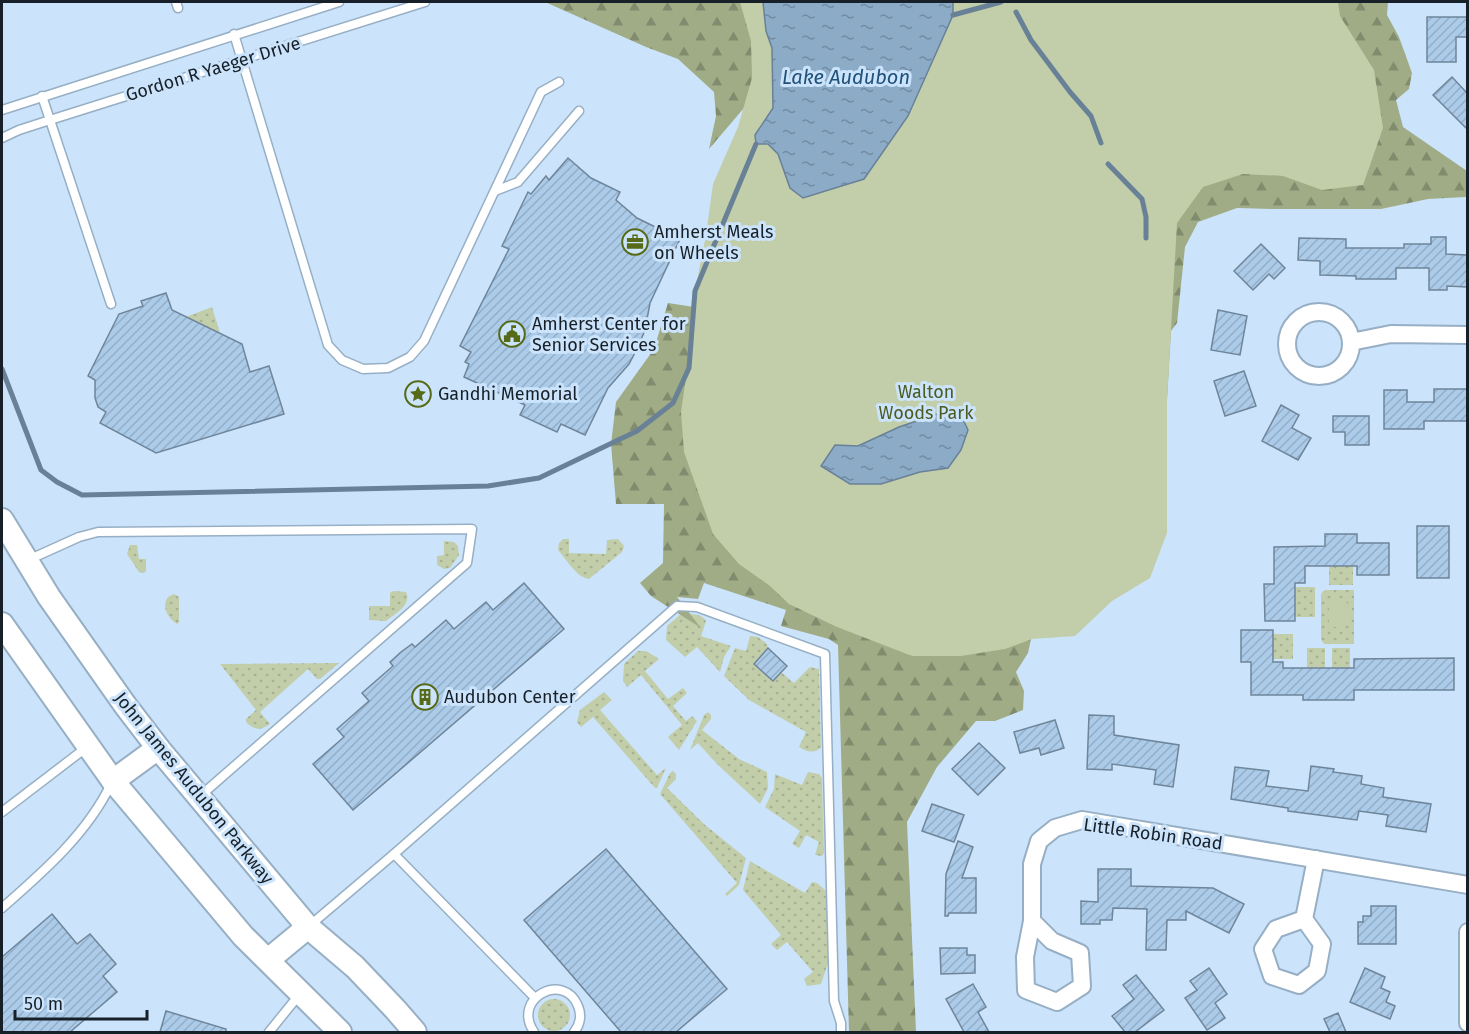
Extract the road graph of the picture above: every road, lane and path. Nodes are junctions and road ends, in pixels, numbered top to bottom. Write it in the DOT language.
graph roads {
  1 [pos="339,2"];
  2 [pos="425,2"];
  3 [pos="234,34"];
  4 [pos="243,60"];
  5 [pos="559,82"];
  6 [pos="42,96"];
  7 [pos="2,110"];
  8 [pos="579,111"];
  9 [pos="50,120"];
  10 [pos="2,138"];
  11 [pos="495,191"];
  12 [pos="111,304"];
  13 [pos="1467,335"];
  14 [pos="1351,342"];
  15 [pos="2,520"];
  16 [pos="26,561"];
  17 [pos="2,624"];
  18 [pos="87,747"];
  19 [pos="158,748"];
  20 [pos="113,781"];
  21 [pos="199,797"];
  22 [pos="2,812"];
  23 [pos="394,855"];
  24 [pos="1316,860"];
  25 [pos="1467,885"];
  26 [pos="2,908"];
  27 [pos="1304,919"];
  28 [pos="1032,921"];
  29 [pos="308,927"];
  30 [pos="1467,932"];
  31 [pos="268,960"];
  32 [pos="301,992"];
  33 [pos="535,998"];
  34 [pos="1467,1023"];
  35 [pos="269,1032"];
  36 [pos="340,1032"];
  37 [pos="415,1032"];
  38 [pos="534,1032"];
  39 [pos="574,1032"];
  40 [pos="841,1032"];
  1 -- 3 [label="lane, Gordon R Yaeger Drive"];
  2 -- 4 [label="lane, Gordon R Yaeger Drive"];
  3 -- 4 [label="lane"];
  3 -- 6 [label="lane, Gordon R Yaeger Drive"];
  4 -- 9 [label="lane, Gordon R Yaeger Drive"];
  4 -- 11 [label="lane"];
  5 -- 11 [label="lane"];
  6 -- 7 [label="lane, Gordon R Yaeger Drive"];
  6 -- 9 [label="lane"];
  8 -- 11 [label="lane"];
  9 -- 10 [label="lane, Gordon R Yaeger Drive"];
  9 -- 12 [label="lane"];
  13 -- 14 [label="street"];
  15 -- 16 [label="main road, John James Audubon Parkway"];
  16 -- 19 [label="main road, John James Audubon Parkway"];
  16 -- 21 [label="lane"];
  17 -- 18 [label="main road"];
  18 -- 20 [label="main road"];
  18 -- 22 [label="lane"];
  19 -- 20 [label="main road"];
  19 -- 21 [label="main road, John James Audubon Parkway"];
  20 -- 26 [label="lane"];
  20 -- 31 [label="main road"];
  21 -- 29 [label="main road, John James Audubon Parkway"];
  23 -- 29 [label="lane"];
  23 -- 33 [label="lane"];
  23 -- 40 [label="lane"];
  24 -- 25 [label="street, Little Robin Road"];
  24 -- 27 [label="street"];
  24 -- 28 [label="street, Little Robin Road"];
  28 -- 28 [label="street, Little Robin Road"];
  29 -- 31 [label="main road"];
  29 -- 37 [label="main road, John James Audubon Parkway"];
  30 -- 34 [label="street"];
  31 -- 32 [label="main road"];
  32 -- 35 [label="lane"];
  32 -- 36 [label="main road"];
  33 -- 38 [label="lane"];
  33 -- 39 [label="lane"];
}
